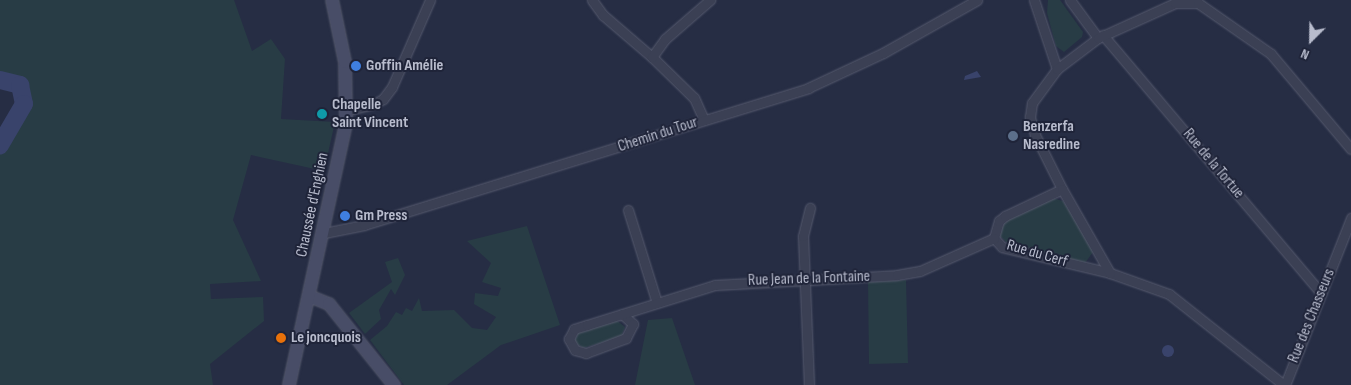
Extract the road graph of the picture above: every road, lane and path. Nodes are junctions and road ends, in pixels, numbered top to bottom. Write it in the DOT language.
graph roads {
  1 [pos="332,0"];
  2 [pos="430,0"];
  3 [pos="592,0"];
  4 [pos="710,0"];
  5 [pos="977,0"];
  6 [pos="1034,0"];
  7 [pos="1070,0"];
  8 [pos="1100,37"];
  9 [pos="652,56"];
  10 [pos="1056,69"];
  11 [pos="348,110"];
  12 [pos="704,120"];
  13 [pos="1351,149"];
  14 [pos="1062,189"];
  15 [pos="810,208"];
  16 [pos="628,210"];
  17 [pos="1351,218"];
  18 [pos="324,233"];
  19 [pos="994,238"];
  20 [pos="1110,273"];
  21 [pos="804,280"];
  22 [pos="1321,293"];
  23 [pos="309,296"];
  24 [pos="657,303"];
  25 [pos="622,314"];
  26 [pos="391,383"];
  27 [pos="289,385"];
  28 [pos="808,385"];
  29 [pos="1284,385"];
  1 -- 11 [label="main road, Chaussée d'Enghien"];
  2 -- 11 [label="street"];
  3 -- 9 [label="street"];
  4 -- 9 [label="street"];
  5 -- 12 [label="street, Chemin du Tour"];
  6 -- 10 [label="street"];
  7 -- 8 [label="street, Rue de la Tortue"];
  8 -- 10 [label="street"];
  8 -- 13 [label="street"];
  8 -- 22 [label="street, Rue de la Tortue"];
  9 -- 12 [label="street"];
  10 -- 14 [label="street"];
  11 -- 18 [label="main road, Chaussée d'Enghien"];
  12 -- 18 [label="street, Chemin du Tour"];
  14 -- 19 [label="street, Rue du Cerf"];
  14 -- 20 [label="street"];
  15 -- 21 [label="street"];
  16 -- 24 [label="street"];
  17 -- 22 [label="street, Rue des Chasseurs"];
  18 -- 23 [label="main road, Chaussée d'Enghien"];
  19 -- 20 [label="street, Rue du Cerf"];
  19 -- 21 [label="street, Rue Jean de la Fontaine"];
  20 -- 29 [label="street, Rue du Cerf"];
  21 -- 24 [label="street, Rue Jean de la Fontaine"];
  21 -- 28 [label="street"];
  22 -- 29 [label="street, Rue des Chasseurs"];
  23 -- 26 [label="main road"];
  23 -- 27 [label="main road, Chaussée d'Enghien"];
  24 -- 25 [label="street, Rue Jean de la Fontaine"];
  25 -- 25 [label="street, Rue Jean de la Fontaine"];
}
